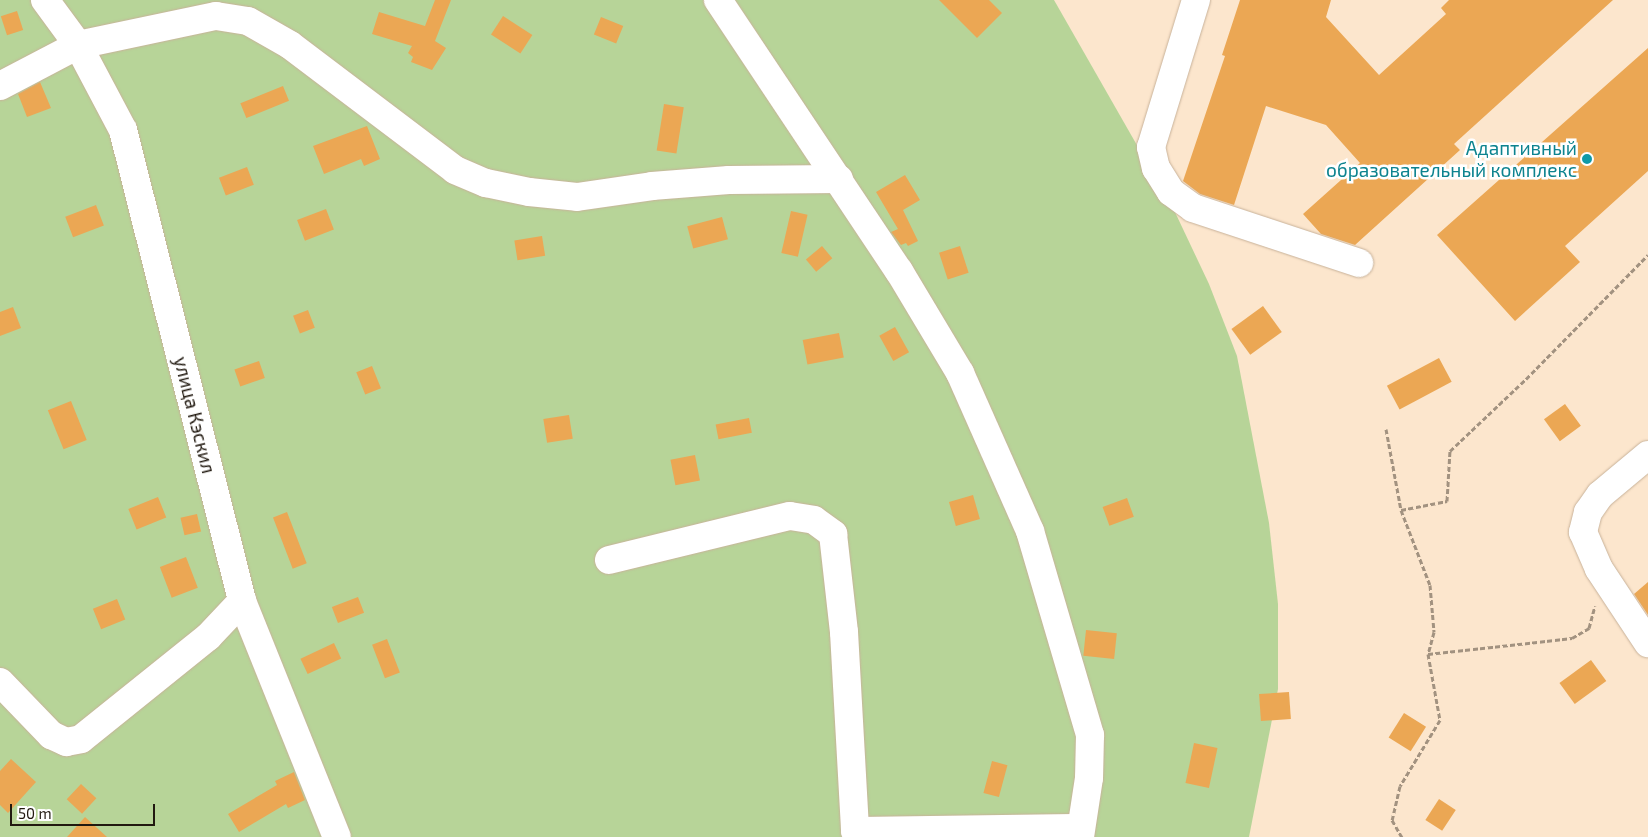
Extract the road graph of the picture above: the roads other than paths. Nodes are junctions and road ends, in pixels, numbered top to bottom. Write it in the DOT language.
graph roads {
  1 [pos="45,0"];
  2 [pos="718,0"];
  3 [pos="1196,0"];
  4 [pos="78,45"];
  5 [pos="0,86"];
  6 [pos="839,179"];
  7 [pos="1359,263"];
  8 [pos="1648,454"];
  9 [pos="609,560"];
  10 [pos="242,601"];
  11 [pos="1648,643"];
  12 [pos="0,682"];
  13 [pos="1079,832"];
  14 [pos="854,834"];
  15 [pos="337,837"];
  1 -- 4 [label="street, улица Кэскил"];
  2 -- 6 [label="street"];
  3 -- 7 [label="street"];
  4 -- 5 [label="street"];
  4 -- 6 [label="street"];
  4 -- 10 [label="street, улица Кэскил"];
  6 -- 13 [label="street"];
  8 -- 11 [label="street"];
  9 -- 14 [label="street"];
  10 -- 12 [label="street"];
  10 -- 15 [label="street, улица Кэскил"];
  13 -- 14 [label="street"];
}
